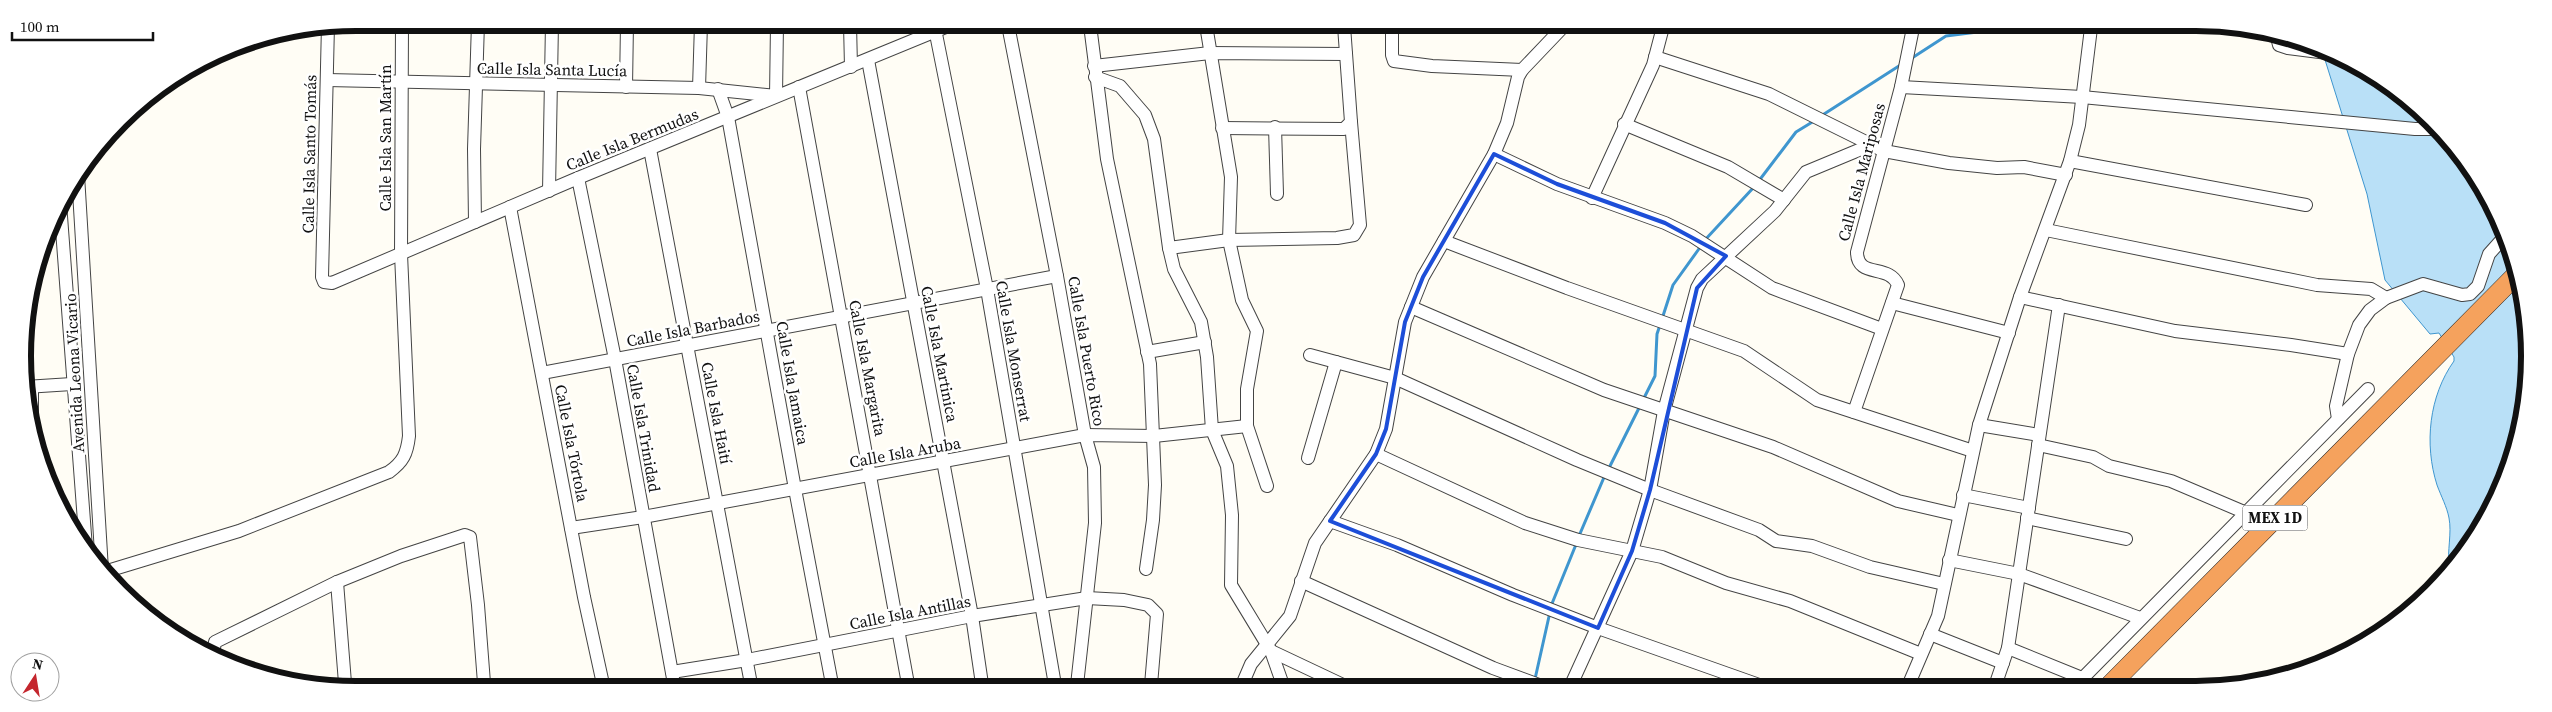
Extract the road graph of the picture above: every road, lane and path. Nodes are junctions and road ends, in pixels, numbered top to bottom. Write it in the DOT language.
graph roads {
  1 [pos="402,31"];
  2 [pos="478,31"];
  3 [pos="552,31"];
  4 [pos="627,31"];
  5 [pos="701,31"];
  6 [pos="777,31"];
  7 [pos="850,31"];
  8 [pos="929,31"];
  9 [pos="936,31"];
  10 [pos="1009,31"];
  11 [pos="1091,31"];
  12 [pos="1207,31"];
  13 [pos="1344,31"];
  14 [pos="1392,31"];
  15 [pos="1558,31"];
  16 [pos="1662,31"];
  17 [pos="1912,31"];
  18 [pos="2091,31"];
  19 [pos="328,33"];
  20 [pos="2278,42"];
  21 [pos="2306,50"];
  22 [pos="1210,54"];
  23 [pos="1346,54"];
  24 [pos="1655,57"];
  25 [pos="868,60"];
  26 [pos="851,67"];
  27 [pos="1522,70"];
  28 [pos="1094,71"];
  29 [pos="327,80"];
  30 [pos="401,82"];
  31 [pos="477,84"];
  32 [pos="549,85"];
  33 [pos="626,87"];
  34 [pos="799,87"];
  35 [pos="1901,87"];
  36 [pos="699,88"];
  37 [pos="718,89"];
  38 [pos="776,96"];
  39 [pos="2082,97"];
  40 [pos="728,117"];
  41 [pos="1351,122"];
  42 [pos="1624,124"];
  43 [pos="1274,127"];
  44 [pos="1222,128"];
  45 [pos="2429,129"];
  46 [pos="1871,145"];
  47 [pos="650,149"];
  48 [pos="1884,152"];
  49 [pos="1494,154"];
  50 [pos="2070,161"];
  51 [pos="2066,175"];
  52 [pos="578,178"];
  53 [pos="79,188"];
  54 [pos="549,191"];
  55 [pos="1277,194"];
  56 [pos="1592,198"];
  57 [pos="1784,200"];
  58 [pos="2306,205"];
  59 [pos="510,207"];
  60 [pos="61,221"];
  61 [pos="476,222"];
  62 [pos="2046,230"];
  63 [pos="1229,240"];
  64 [pos="1444,241"];
  65 [pos="2500,242"];
  66 [pos="1170,248"];
  67 [pos="401,254"];
  68 [pos="1726,256"];
  69 [pos="1057,276"];
  70 [pos="2512,279"];
  71 [pos="324,282"];
  72 [pos="987,289"];
  73 [pos="2020,297"];
  74 [pos="2386,298"];
  75 [pos="914,303"];
  76 [pos="1892,303"];
  77 [pos="2059,305"];
  78 [pos="1411,307"];
  79 [pos="842,316"];
  80 [pos="1882,329"];
  81 [pos="767,330"];
  82 [pos="1685,330"];
  83 [pos="2009,333"];
  84 [pos="1205,342"];
  85 [pos="687,345"];
  86 [pos="1147,352"];
  87 [pos="2348,354"];
  88 [pos="1310,355"];
  89 [pos="615,359"];
  90 [pos="1336,362"];
  91 [pos="542,373"];
  92 [pos="1395,378"];
  93 [pos="72,384"];
  94 [pos="33,387"];
  95 [pos="2368,389"];
  96 [pos="1664,411"];
  97 [pos="1854,412"];
  98 [pos="2338,419"];
  99 [pos="1979,425"];
  100 [pos="1246,426"];
  101 [pos="1212,430"];
  102 [pos="1085,435"];
  103 [pos="1154,436"];
  104 [pos="2038,440"];
  105 [pos="1015,448"];
  106 [pos="1973,451"];
  107 [pos="1376,454"];
  108 [pos="1308,458"];
  109 [pos="943,462"];
  110 [pos="871,474"];
  111 [pos="1267,486"];
  112 [pos="795,489"];
  113 [pos="1650,490"];
  114 [pos="1962,495"];
  115 [pos="717,504"];
  116 [pos="2244,512"];
  117 [pos="2028,513"];
  118 [pos="1958,515"];
  119 [pos="643,517"];
  120 [pos="1330,521"];
  121 [pos="571,528"];
  122 [pos="85,534"];
  123 [pos="2126,539"];
  124 [pos="1632,550"];
  125 [pos="102,559"];
  126 [pos="1949,560"];
  127 [pos="111,569"];
  128 [pos="1146,569"];
  129 [pos="2019,574"];
  130 [pos="1301,581"];
  131 [pos="337,582"];
  132 [pos="1944,584"];
  133 [pos="1087,598"];
  134 [pos="1042,604"];
  135 [pos="972,616"];
  136 [pos="2140,618"];
  137 [pos="1598,628"];
  138 [pos="898,630"];
  139 [pos="1930,634"];
  140 [pos="825,645"];
  141 [pos="214,648"];
  142 [pos="1269,648"];
  143 [pos="2008,648"];
  144 [pos="1921,654"];
  145 [pos="747,660"];
  146 [pos="2003,663"];
  147 [pos="673,678"];
  148 [pos="345,680"];
  149 [pos="484,681"];
  150 [pos="602,681"];
  151 [pos="750,681"];
  152 [pos="831,681"];
  153 [pos="907,681"];
  154 [pos="982,681"];
  155 [pos="1055,681"];
  156 [pos="1077,681"];
  157 [pos="1151,681"];
  158 [pos="1244,681"];
  159 [pos="1281,681"];
  160 [pos="1335,681"];
  161 [pos="1528,681"];
  162 [pos="1573,681"];
  163 [pos="1748,681"];
  164 [pos="1910,681"];
  165 [pos="1997,681"];
  166 [pos="2077,681"];
  167 [pos="2080,681"];
  168 [pos="2114,681"];
  1 -- 30 [label="street, Calle Isla San Martín"];
  2 -- 31 [label="street"];
  3 -- 32 [label="street"];
  4 -- 33 [label="street"];
  5 -- 36 [label="street"];
  6 -- 38 [label="street"];
  7 -- 26 [label="street"];
  8 -- 25 [label="street, Calle Isla Bermudas"];
  9 -- 72 [label="street, Calle Isla Monserrat"];
  10 -- 69 [label="street, Calle Isla Puerto Rico"];
  11 -- 28 [label="street"];
  12 -- 22 [label="street"];
  13 -- 23 [label="street"];
  14 -- 27 [label="street"];
  15 -- 27 [label="street"];
  16 -- 24 [label="street"];
  17 -- 35 [label="street, Calle Isla Mariposas"];
  18 -- 39 [label="street"];
  19 -- 29 [label="street, Calle Isla Santo Tomás"];
  20 -- 21 [label="street"];
  22 -- 23 [label="street"];
  22 -- 28 [label="street"];
  22 -- 44 [label="street"];
  23 -- 41 [label="street"];
  24 -- 42 [label="street"];
  24 -- 46 [label="street"];
  25 -- 26 [label="street, Calle Isla Bermudas"];
  25 -- 75 [label="street, Calle Isla Martinica"];
  26 -- 34 [label="street, Calle Isla Bermudas"];
  27 -- 49 [label="street"];
  28 -- 66 [label="street"];
  28 -- 86 [label="street"];
  29 -- 30 [label="street, Calle Isla Santa Lucía"];
  29 -- 71 [label="street, Calle Isla Santo Tomás"];
  30 -- 31 [label="street, Calle Isla Santa Lucía"];
  30 -- 67 [label="street, Calle Isla San Martín"];
  31 -- 32 [label="street, Calle Isla Santa Lucía"];
  31 -- 61 [label="street"];
  32 -- 33 [label="street, Calle Isla Santa Lucía"];
  32 -- 54 [label="street"];
  33 -- 36 [label="street, Calle Isla Santa Lucía"];
  34 -- 38 [label="street, Calle Isla Bermudas"];
  34 -- 79 [label="street, Calle Isla Margarita"];
  35 -- 39 [label="street"];
  35 -- 48 [label="street, Calle Isla Mariposas"];
  36 -- 37 [label="street, Calle Isla Santa Lucía"];
  37 -- 38 [label="street, Calle Isla Santa Lucía"];
  37 -- 40 [label="street, Calle Isla Jamaica"];
  38 -- 40 [label="street, Calle Isla Bermudas"];
  39 -- 45 [label="street"];
  39 -- 50 [label="street"];
  40 -- 47 [label="street, Calle Isla Bermudas"];
  40 -- 81 [label="street, Calle Isla Jamaica"];
  41 -- 43 [label="street"];
  41 -- 63 [label="street"];
  42 -- 56 [label="street"];
  42 -- 57 [label="street"];
  43 -- 44 [label="street"];
  43 -- 55 [label="street"];
  44 -- 63 [label="street"];
  46 -- 48 [label="street"];
  46 -- 57 [label="street"];
  47 -- 52 [label="street, Calle Isla Bermudas"];
  47 -- 85 [label="street, Calle Isla Haití"];
  48 -- 51 [label="street"];
  48 -- 76 [label="street, Calle Isla Mariposas"];
  49 -- 56 [label="street"];
  49 -- 64 [label="street"];
  50 -- 51 [label="street"];
  50 -- 58 [label="street"];
  51 -- 62 [label="street"];
  52 -- 54 [label="street, Calle Isla Bermudas"];
  52 -- 89 [label="street, Calle Isla Trinidad"];
  53 -- 125 [label="street, Avenida Leona Vicario"];
  54 -- 59 [label="street, Calle Isla Bermudas"];
  56 -- 68 [label="street"];
  57 -- 68 [label="street"];
  59 -- 61 [label="street, Calle Isla Bermudas"];
  59 -- 91 [label="street, Calle Isla Tórtola"];
  60 -- 93 [label="street, Avenida Leona Vicario"];
  61 -- 67 [label="street, Calle Isla Bermudas"];
  62 -- 73 [label="street"];
  62 -- 74 [label="street"];
  63 -- 66 [label="street"];
  63 -- 100 [label="street"];
  64 -- 78 [label="street"];
  64 -- 82 [label="street"];
  65 -- 74 [label="street"];
  66 -- 84 [label="street"];
  67 -- 71 [label="street, Calle Isla Bermudas"];
  67 -- 127 [label="street, Calle Isla San Martín"];
  68 -- 80 [label="street"];
  68 -- 82 [label="street"];
  69 -- 72 [label="street, Calle Isla Barbados"];
  69 -- 102 [label="street, Calle Isla Puerto Rico"];
  70 -- 168 [label="highway, MEX 1D"];
  72 -- 75 [label="street, Calle Isla Barbados"];
  72 -- 105 [label="street, Calle Isla Monserrat"];
  73 -- 77 [label="street"];
  73 -- 83 [label="street"];
  74 -- 87 [label="street"];
  75 -- 79 [label="street, Calle Isla Barbados"];
  75 -- 109 [label="street, Calle Isla Martinica"];
  76 -- 80 [label="street, Calle Isla Mariposas"];
  76 -- 83 [label="street"];
  77 -- 87 [label="street"];
  77 -- 104 [label="street"];
  78 -- 92 [label="street"];
  78 -- 96 [label="street"];
  79 -- 81 [label="street, Calle Isla Barbados"];
  79 -- 110 [label="street, Calle Isla Margarita"];
  80 -- 97 [label="street, Calle Isla Mariposas"];
  81 -- 85 [label="street, Calle Isla Barbados"];
  81 -- 112 [label="street, Calle Isla Jamaica"];
  82 -- 96 [label="street"];
  82 -- 97 [label="street"];
  83 -- 99 [label="street"];
  84 -- 86 [label="street"];
  84 -- 101 [label="street"];
  85 -- 89 [label="street, Calle Isla Barbados"];
  85 -- 115 [label="street, Calle Isla Haití"];
  86 -- 103 [label="street"];
  87 -- 98 [label="street"];
  88 -- 90 [label="street"];
  89 -- 91 [label="street, Calle Isla Barbados"];
  89 -- 119 [label="street, Calle Isla Trinidad"];
  90 -- 92 [label="street"];
  90 -- 108 [label="street"];
  91 -- 121 [label="street, Calle Isla Tórtola"];
  92 -- 107 [label="street"];
  92 -- 113 [label="street"];
  93 -- 94 [label="street"];
  93 -- 122 [label="street, Avenida Leona Vicario"];
  95 -- 98 [label="street"];
  96 -- 113 [label="street"];
  96 -- 118 [label="street"];
  97 -- 106 [label="street"];
  98 -- 116 [label="street"];
  99 -- 104 [label="street"];
  99 -- 106 [label="street"];
  100 -- 101 [label="street, Calle Isla Aruba"];
  100 -- 111 [label="street"];
  101 -- 103 [label="street, Calle Isla Aruba"];
  101 -- 142 [label="street"];
  102 -- 103 [label="street, Calle Isla Aruba"];
  102 -- 105 [label="street, Calle Isla Aruba"];
  102 -- 133 [label="street, Calle Isla Puerto Rico"];
  103 -- 128 [label="street"];
  104 -- 116 [label="street"];
  104 -- 117 [label="street"];
  105 -- 109 [label="street, Calle Isla Aruba"];
  105 -- 134 [label="street, Calle Isla Monserrat"];
  106 -- 114 [label="street"];
  107 -- 120 [label="street"];
  107 -- 124 [label="street"];
  109 -- 110 [label="street, Calle Isla Aruba"];
  109 -- 135 [label="street, Calle Isla Martinica"];
  110 -- 112 [label="street, Calle Isla Aruba"];
  110 -- 138 [label="street, Calle Isla Margarita"];
  112 -- 115 [label="street, Calle Isla Aruba"];
  112 -- 140 [label="street, Calle Isla Jamaica"];
  113 -- 124 [label="street"];
  113 -- 132 [label="street"];
  114 -- 117 [label="street"];
  114 -- 118 [label="street"];
  115 -- 119 [label="street, Calle Isla Aruba"];
  115 -- 145 [label="street, Calle Isla Haití"];
  116 -- 136 [label="street"];
  117 -- 123 [label="street"];
  117 -- 129 [label="street"];
  118 -- 126 [label="street"];
  119 -- 121 [label="street, Calle Isla Aruba"];
  119 -- 147 [label="street, Calle Isla Trinidad"];
  120 -- 130 [label="street"];
  120 -- 137 [label="street"];
  121 -- 150 [label="street, Calle Isla Tórtola"];
  124 -- 137 [label="street"];
  124 -- 144 [label="street"];
  126 -- 129 [label="street"];
  126 -- 132 [label="street"];
  129 -- 136 [label="street"];
  129 -- 143 [label="street"];
  130 -- 142 [label="street"];
  130 -- 161 [label="street"];
  131 -- 141 [label="street"];
  131 -- 148 [label="street"];
  131 -- 149 [label="street"];
  132 -- 139 [label="street"];
  133 -- 134 [label="street, Calle Isla Antillas"];
  133 -- 156 [label="street, Calle Isla Puerto Rico"];
  133 -- 157 [label="street, Calle Isla Antillas"];
  134 -- 135 [label="street, Calle Isla Antillas"];
  134 -- 155 [label="street, Calle Isla Monserrat"];
  135 -- 138 [label="street, Calle Isla Antillas"];
  135 -- 154 [label="street, Calle Isla Martinica"];
  136 -- 167 [label="street"];
  137 -- 162 [label="street"];
  137 -- 163 [label="street"];
  138 -- 140 [label="street, Calle Isla Antillas"];
  138 -- 153 [label="street, Calle Isla Margarita"];
  139 -- 144 [label="street"];
  139 -- 146 [label="street"];
  140 -- 145 [label="street, Calle Isla Antillas"];
  140 -- 152 [label="street, Calle Isla Jamaica"];
  142 -- 158 [label="street"];
  142 -- 159 [label="street"];
  142 -- 160 [label="street"];
  143 -- 146 [label="street"];
  143 -- 166 [label="street"];
  144 -- 164 [label="street"];
  145 -- 147 [label="street, Calle Isla Antillas"];
  145 -- 151 [label="street, Calle Isla Haití"];
  146 -- 165 [label="street"];
}
